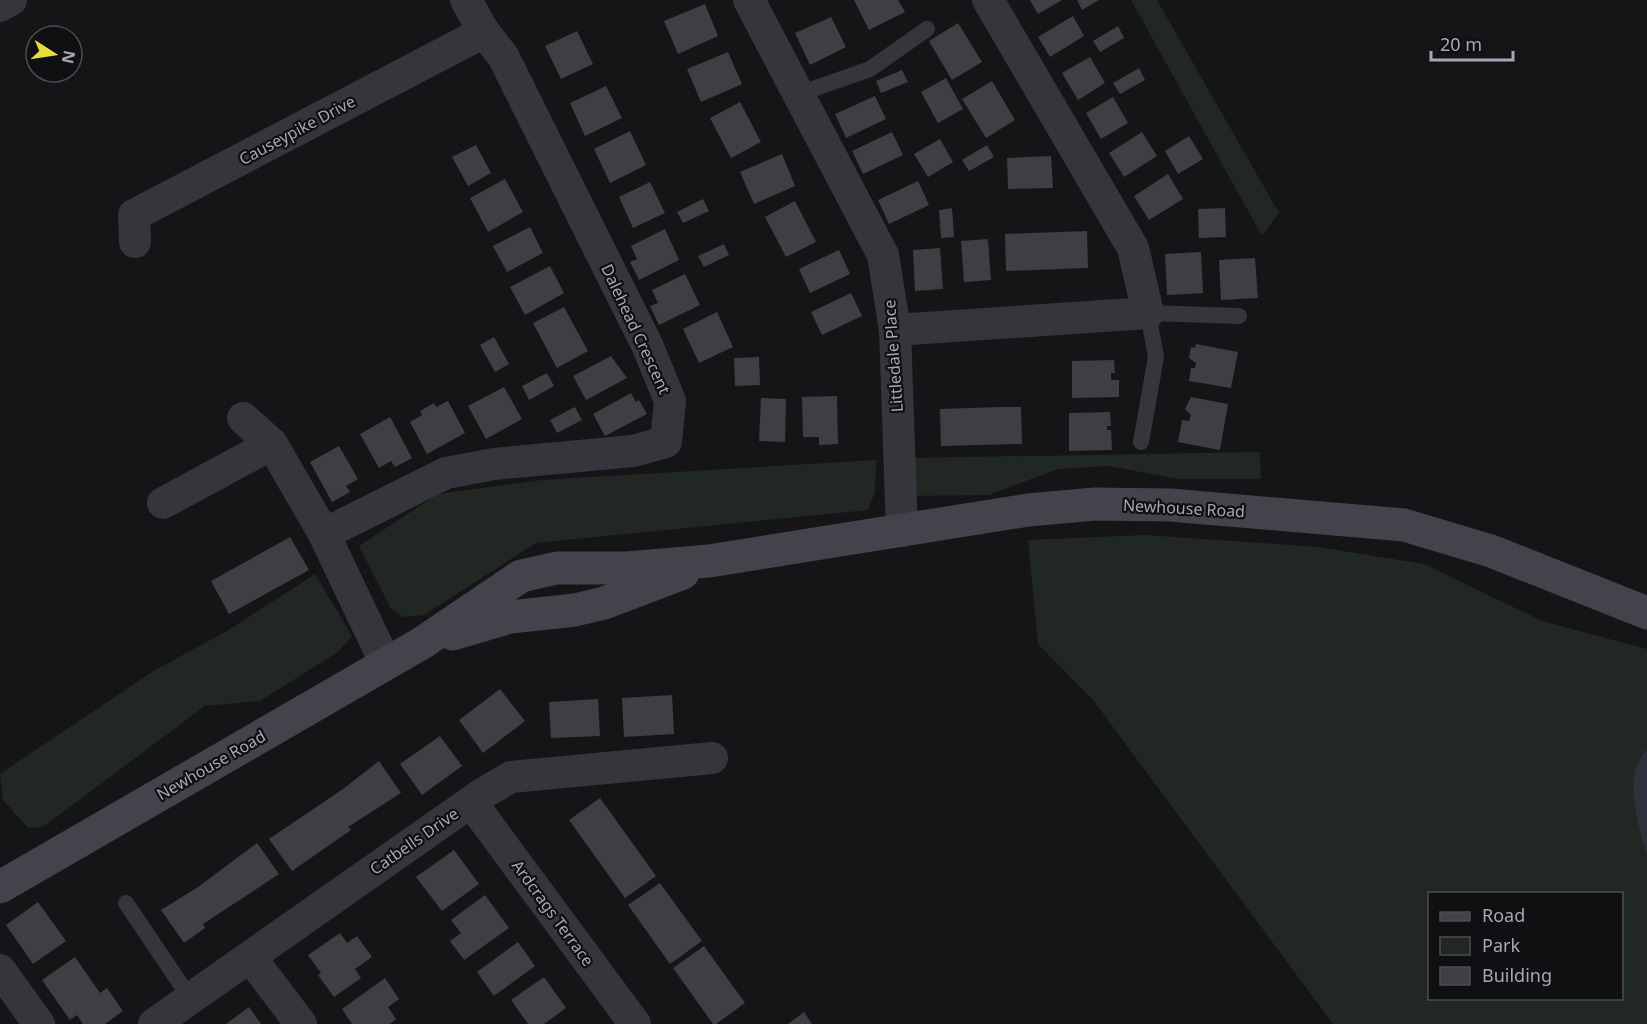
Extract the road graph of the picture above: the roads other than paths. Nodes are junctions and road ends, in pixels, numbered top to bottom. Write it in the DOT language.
graph roads {
  1 [pos="11,0"];
  2 [pos="466,0"];
  3 [pos="749,0"];
  4 [pos="988,0"];
  5 [pos="0,6"];
  6 [pos="927,29"];
  7 [pos="484,32"];
  8 [pos="799,94"];
  9 [pos="135,242"];
  10 [pos="1148,313"];
  11 [pos="1239,316"];
  12 [pos="895,330"];
  13 [pos="243,418"];
  14 [pos="1141,442"];
  15 [pos="272,444"];
  16 [pos="163,503"];
  17 [pos="902,531"];
  18 [pos="324,534"];
  19 [pos="709,561"];
  20 [pos="1647,613"];
  21 [pos="422,643"];
  22 [pos="386,663"];
  23 [pos="712,758"];
  24 [pos="471,802"];
  25 [pos="0,886"];
  26 [pos="126,903"];
  27 [pos="250,957"];
  28 [pos="0,970"];
  29 [pos="190,998"];
  30 [pos="39,1024"];
  31 [pos="154,1024"];
  32 [pos="301,1024"];
  33 [pos="635,1024"];
  1 -- 5 [label="street"];
  2 -- 7 [label="street, Dalehead Crescent"];
  3 -- 8 [label="street, Littledale Place"];
  4 -- 10 [label="street"];
  6 -- 8 [label="lane"];
  7 -- 9 [label="street, Causeypike Drive"];
  7 -- 18 [label="street, Dalehead Crescent"];
  8 -- 12 [label="street, Littledale Place"];
  10 -- 11 [label="lane"];
  10 -- 12 [label="street"];
  10 -- 14 [label="lane"];
  12 -- 17 [label="street, Littledale Place"];
  13 -- 15 [label="street"];
  15 -- 16 [label="street"];
  15 -- 18 [label="street"];
  17 -- 19 [label="street, Newhouse Road"];
  17 -- 20 [label="street, Newhouse Road"];
  18 -- 22 [label="street"];
  19 -- 21 [label="street, Newhouse Road"];
  19 -- 21 [label="street, Newhouse Road"];
  21 -- 22 [label="street, Newhouse Road"];
  22 -- 25 [label="street, Newhouse Road"];
  23 -- 24 [label="street, Catbells Drive"];
  24 -- 27 [label="street, Catbells Drive"];
  24 -- 33 [label="street, Ardcrags Terrace"];
  26 -- 29 [label="lane"];
  27 -- 29 [label="street, Catbells Drive"];
  27 -- 32 [label="street"];
  28 -- 30 [label="street"];
  29 -- 31 [label="street, Catbells Drive"];
}
